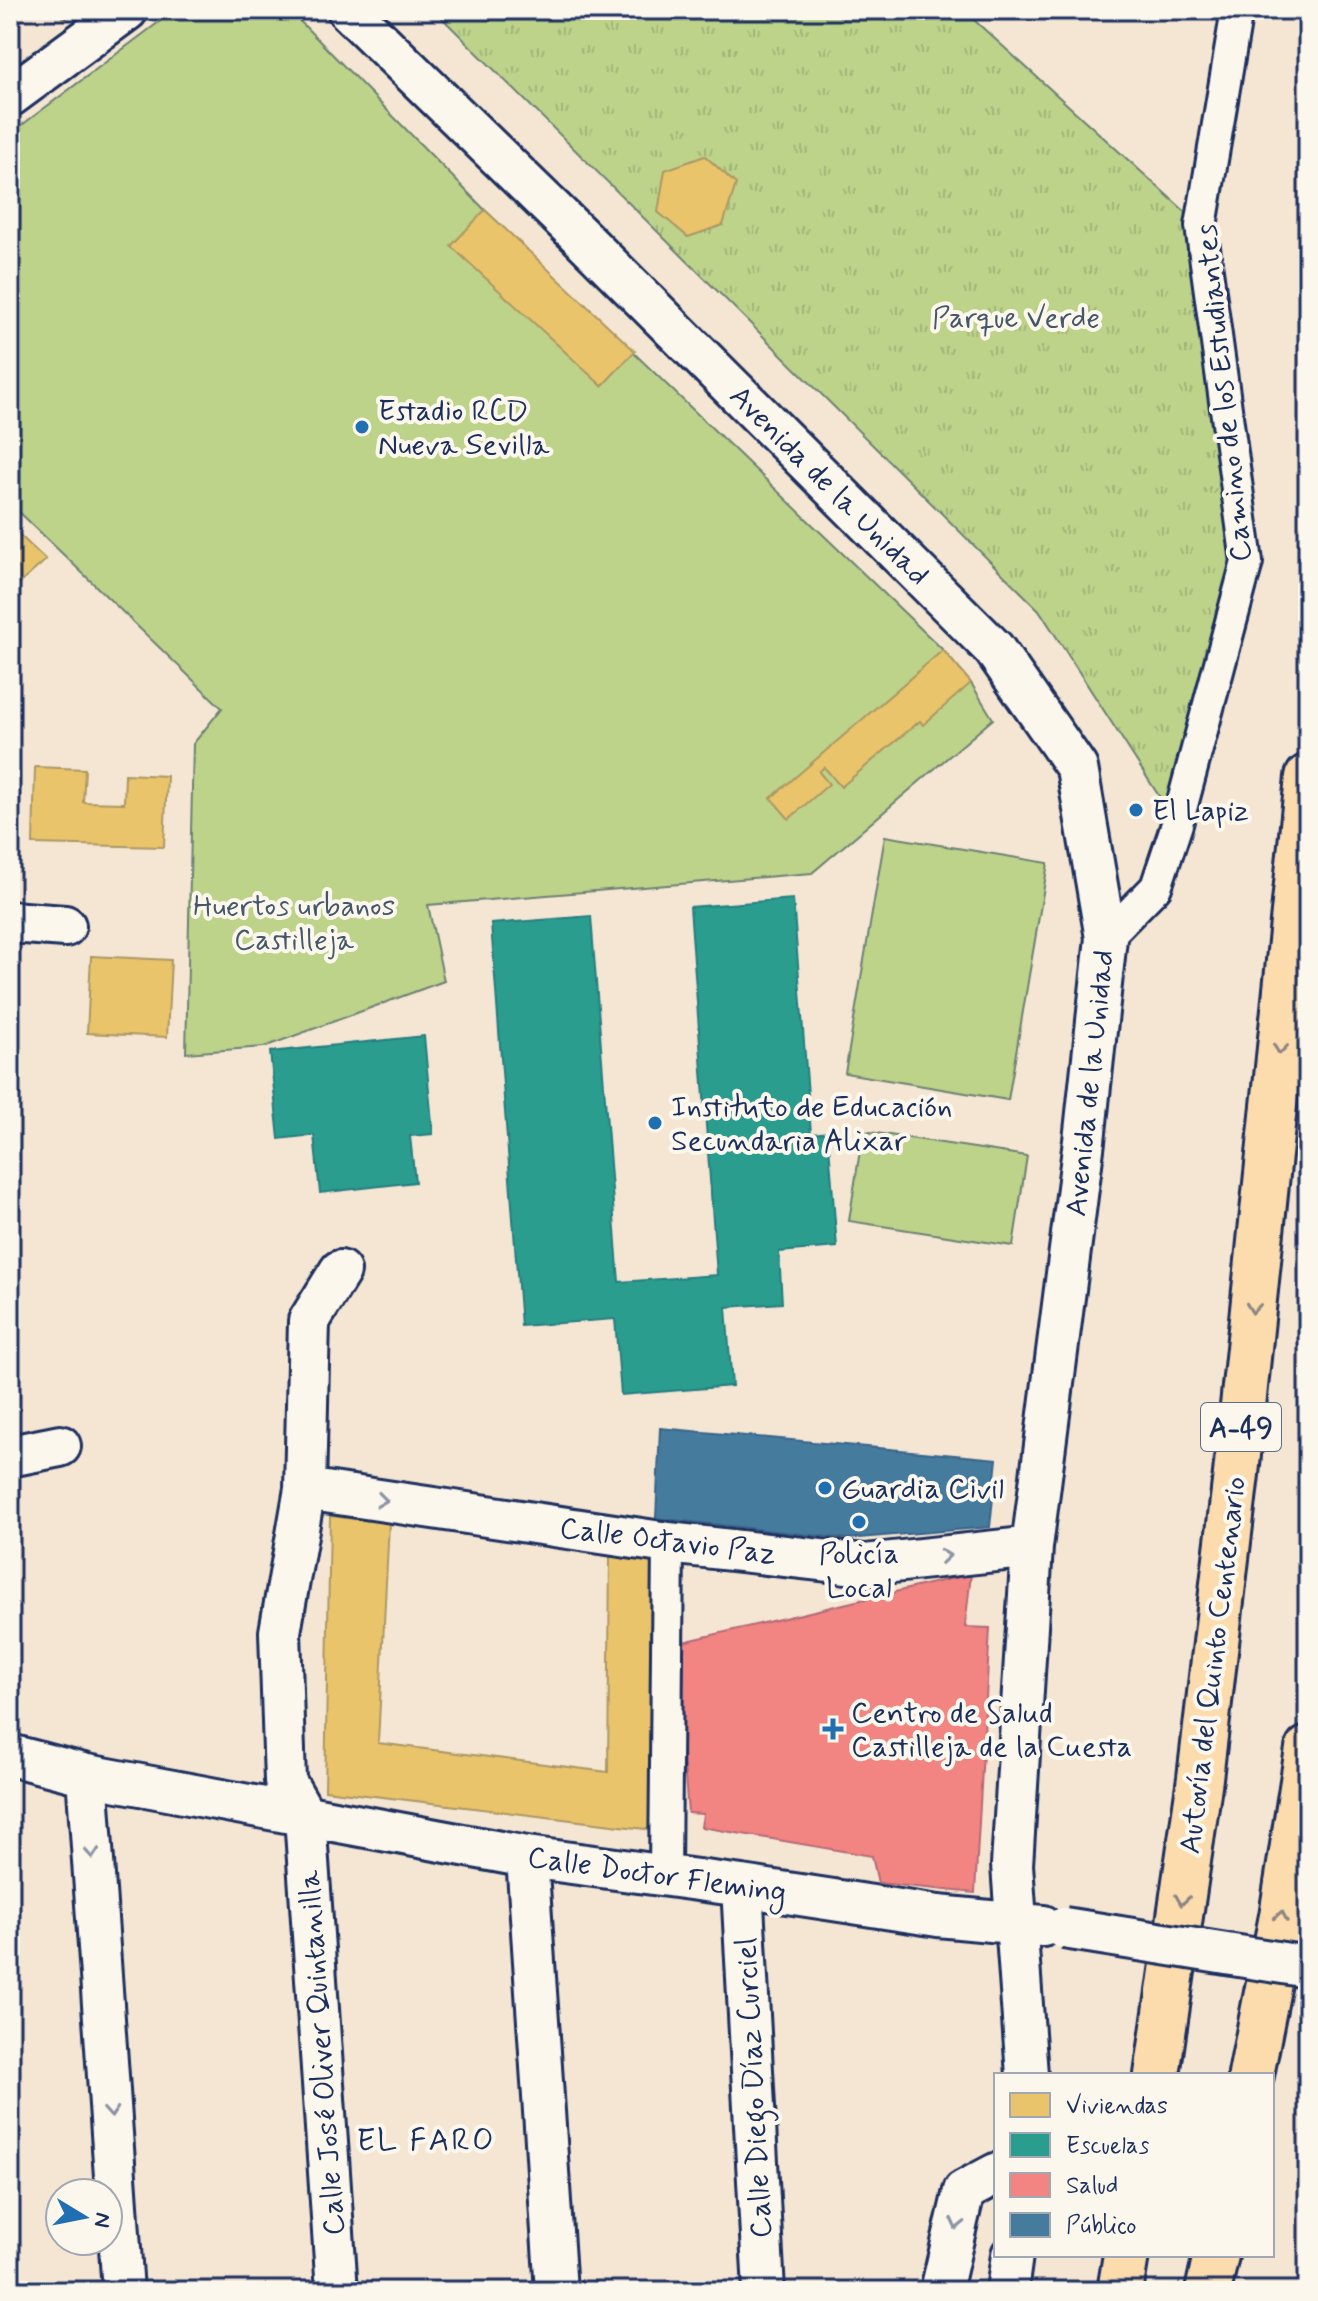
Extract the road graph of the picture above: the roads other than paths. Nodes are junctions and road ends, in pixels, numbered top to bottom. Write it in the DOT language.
graph roads {
  1 [pos="127,10"];
  2 [pos="348,10"];
  3 [pos="1237,10"];
  4 [pos="10,96"];
  5 [pos="1308,777"];
  6 [pos="10,922"];
  7 [pos="65,926"];
  8 [pos="1106,938"];
  9 [pos="340,1271"];
  10 [pos="60,1446"];
  11 [pos="10,1456"];
  12 [pos="305,1489"];
  13 [pos="668,1543"];
  14 [pos="1032,1547"];
  15 [pos="1308,1749"];
  16 [pos="10,1755"];
  17 [pos="87,1775"];
  18 [pos="305,1816"];
  19 [pos="527,1857"];
  20 [pos="665,1875"];
  21 [pos="742,1886"];
  22 [pos="1016,1923"];
  23 [pos="1308,1967"];
  24 [pos="1027,2073"];
  25 [pos="1157,2073"];
  26 [pos="1251,2073"];
  27 [pos="994,2175"];
  28 [pos="1012,2257"];
  29 [pos="1126,2257"];
  30 [pos="1216,2257"];
  31 [pos="123,2291"];
  32 [pos="337,2291"];
  33 [pos="556,2291"];
  34 [pos="764,2291"];
  35 [pos="941,2291"];
  36 [pos="1007,2291"];
  37 [pos="1120,2291"];
  38 [pos="1208,2291"];
  1 -- 4 [label="street"];
  2 -- 8 [label="street, Avenida de la Unidad"];
  3 -- 8 [label="street, Camino de los Estudiantes"];
  5 -- 25 [label="highway, Autovía del Quinto Centenario / A-49, one-way"];
  6 -- 7 [label="street"];
  8 -- 14 [label="street, Avenida de la Unidad"];
  9 -- 12 [label="street"];
  10 -- 11 [label="street"];
  12 -- 13 [label="street, Calle Octavio Paz, one-way"];
  12 -- 18 [label="street"];
  13 -- 14 [label="street, Calle Octavio Paz, one-way"];
  13 -- 20 [label="street"];
  14 -- 22 [label="street, Avenida de la Unidad"];
  26 -- 15 [label="highway, one-way"];
  16 -- 17 [label="street, Calle Doctor Fleming"];
  17 -- 18 [label="street, Calle Doctor Fleming"];
  17 -- 31 [label="street, one-way"];
  18 -- 19 [label="street, Calle Doctor Fleming"];
  18 -- 32 [label="street, Calle José Oliver Quintanilla"];
  19 -- 20 [label="street, Calle Doctor Fleming"];
  19 -- 33 [label="street"];
  20 -- 21 [label="street, Calle Doctor Fleming"];
  21 -- 22 [label="street, Calle Doctor Fleming"];
  21 -- 34 [label="street, Calle Diego Díaz Curciel"];
  22 -- 23 [label="street, Calle Doctor Fleming, bridge"];
  22 -- 24 [label="street, Avenida de la Unidad"];
  27 -- 35 [label="street, one-way"];
  28 -- 36 [label="street"];
  29 -- 37 [label="highway"];
  30 -- 38 [label="highway"];
}
